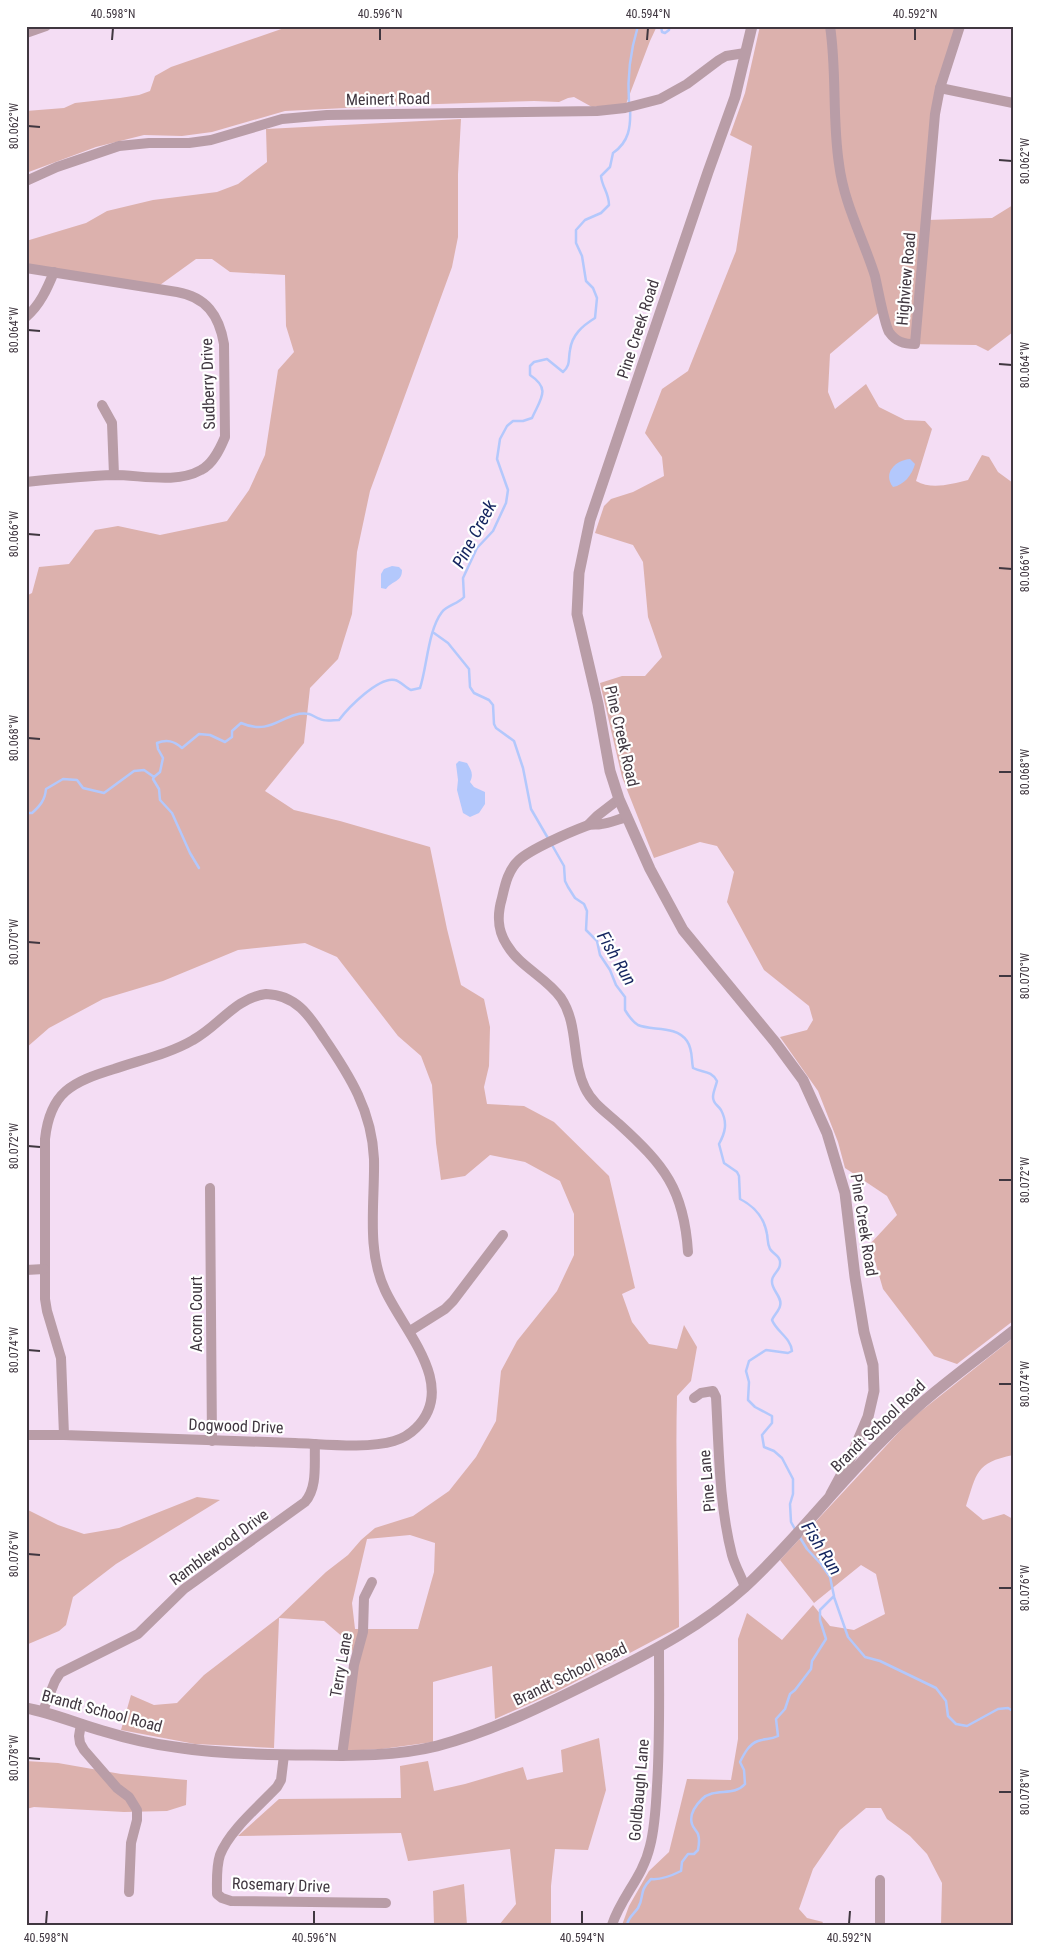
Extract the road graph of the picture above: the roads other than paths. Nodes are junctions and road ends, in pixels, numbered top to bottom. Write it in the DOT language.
graph roads {
  1 [pos="46,26"];
  2 [pos="752,26"];
  3 [pos="830,26"];
  4 [pos="960,26"];
  5 [pos="26,33"];
  6 [pos="745,53"];
  7 [pos="940,88"];
  8 [pos="1013,103"];
  9 [pos="26,181"];
  10 [pos="26,268"];
  11 [pos="54,272"];
  12 [pos="26,317"];
  13 [pos="102,406"];
  14 [pos="114,475"];
  15 [pos="26,482"];
  16 [pos="619,799"];
  17 [pos="627,817"];
  18 [pos="588,825"];
  19 [pos="210,1188"];
  20 [pos="503,1234"];
  21 [pos="688,1252"];
  22 [pos="44,1269"];
  23 [pos="26,1270"];
  24 [pos="410,1331"];
  25 [pos="1013,1331"];
  26 [pos="694,1398"];
  27 [pos="26,1435"];
  28 [pos="64,1435"];
  29 [pos="212,1441"];
  30 [pos="315,1444"];
  31 [pos="832,1494"];
  32 [pos="372,1582"];
  33 [pos="745,1587"];
  34 [pos="659,1648"];
  35 [pos="26,1708"];
  36 [pos="43,1711"];
  37 [pos="81,1724"];
  38 [pos="284,1755"];
  39 [pos="342,1756"];
  40 [pos="880,1880"];
  41 [pos="130,1892"];
  42 [pos="386,1903"];
  43 [pos="612,1925"];
  44 [pos="880,1925"];
  1 -- 5 [label="street"];
  2 -- 6 [label="street, Pine Creek Road"];
  3 -- 7 [label="street, Highview Road"];
  4 -- 7 [label="street, Highview Road"];
  6 -- 9 [label="street, Meinert Road"];
  6 -- 16 [label="street, Pine Creek Road"];
  7 -- 8 [label="street"];
  10 -- 11 [label="street, Sudberry Drive"];
  11 -- 12 [label="street"];
  11 -- 14 [label="street, Sudberry Drive"];
  13 -- 14 [label="street"];
  14 -- 15 [label="street, Sudberry Drive"];
  16 -- 17 [label="street, Pine Creek Road"];
  16 -- 18 [label="street"];
  17 -- 18 [label="street"];
  17 -- 31 [label="street, Pine Creek Road"];
  18 -- 21 [label="street"];
  19 -- 29 [label="street, Acorn Court"];
  20 -- 24 [label="street"];
  22 -- 23 [label="street"];
  22 -- 24 [label="street, Dogwood Drive"];
  22 -- 28 [label="street, Dogwood Drive"];
  24 -- 30 [label="street, Dogwood Drive"];
  25 -- 31 [label="street, Brandt School Road"];
  26 -- 33 [label="street, Pine Lane"];
  27 -- 28 [label="street"];
  28 -- 29 [label="street, Dogwood Drive"];
  29 -- 30 [label="street, Dogwood Drive"];
  30 -- 36 [label="street, Ramblewood Drive"];
  31 -- 33 [label="street, Brandt School Road"];
  32 -- 39 [label="street, Terry Lane"];
  33 -- 34 [label="street, Brandt School Road"];
  34 -- 39 [label="street, Brandt School Road"];
  34 -- 43 [label="street, Goldbaugh Lane"];
  35 -- 36 [label="street, Brandt School Road"];
  36 -- 37 [label="street, Brandt School Road"];
  37 -- 38 [label="street, Brandt School Road"];
  37 -- 41 [label="street"];
  38 -- 39 [label="street, Brandt School Road"];
  38 -- 42 [label="street, Rosemary Drive"];
  40 -- 44 [label="street"];
}
